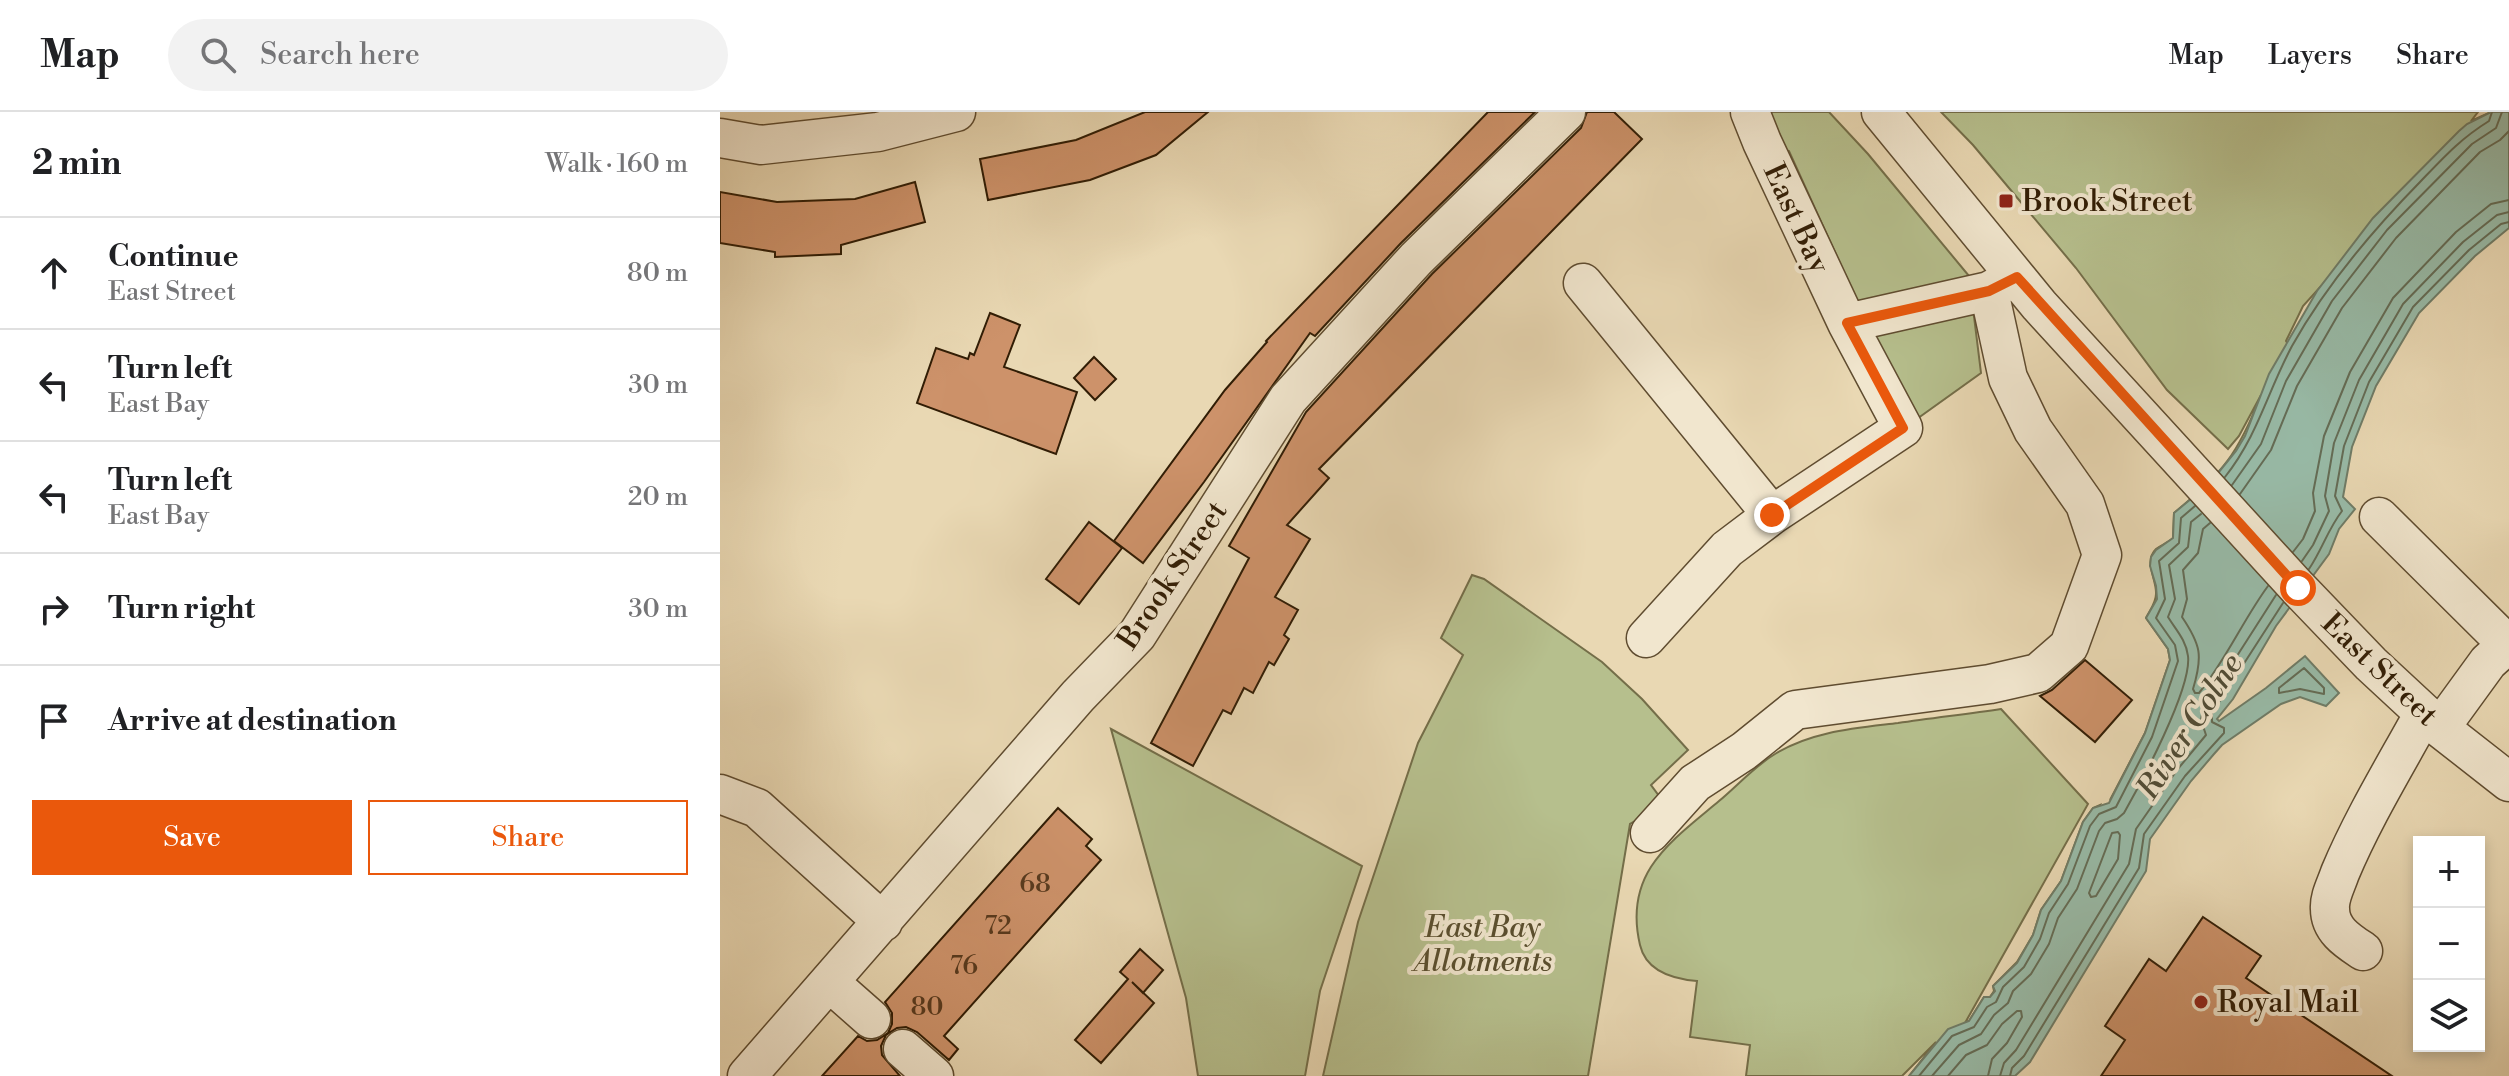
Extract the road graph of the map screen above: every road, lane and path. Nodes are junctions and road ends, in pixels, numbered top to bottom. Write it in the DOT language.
graph roads {
  1 [pos="956,112"];
  2 [pos="1566,112"];
  3 [pos="1750,112"];
  4 [pos="1883,113"];
  5 [pos="720,138"];
  6 [pos="1583,283"];
  7 [pos="2003,284"];
  8 [pos="1847,323"];
  9 [pos="1772,515"];
  10 [pos="2379,517"];
  11 [pos="1646,638"];
  12 [pos="2508,644"];
  13 [pos="2432,720"];
  14 [pos="2509,782"];
  15 [pos="720,794"];
  16 [pos="1650,833"];
  17 [pos="883,922"];
  18 [pos="2363,951"];
  19 [pos="829,982"];
  20 [pos="871,1019"];
  21 [pos="903,1049"];
  22 [pos="747,1076"];
  23 [pos="934,1076"];
  1 -- 5 [label="street"];
  2 -- 17 [label="street, Brook Street"];
  3 -- 8 [label="street, East Bay"];
  4 -- 7 [label="street, East Street"];
  6 -- 9 [label="street"];
  7 -- 8 [label="street"];
  7 -- 13 [label="street, East Street"];
  7 -- 16 [label="street"];
  8 -- 9 [label="street, East Bay"];
  9 -- 11 [label="street"];
  10 -- 12 [label="street"];
  12 -- 13 [label="street"];
  13 -- 14 [label="street, East Street"];
  13 -- 18 [label="street"];
  15 -- 17 [label="street"];
  17 -- 19 [label="street, Brook Street"];
  19 -- 20 [label="street"];
  19 -- 22 [label="street, Brook Street"];
  21 -- 23 [label="street"];
}
